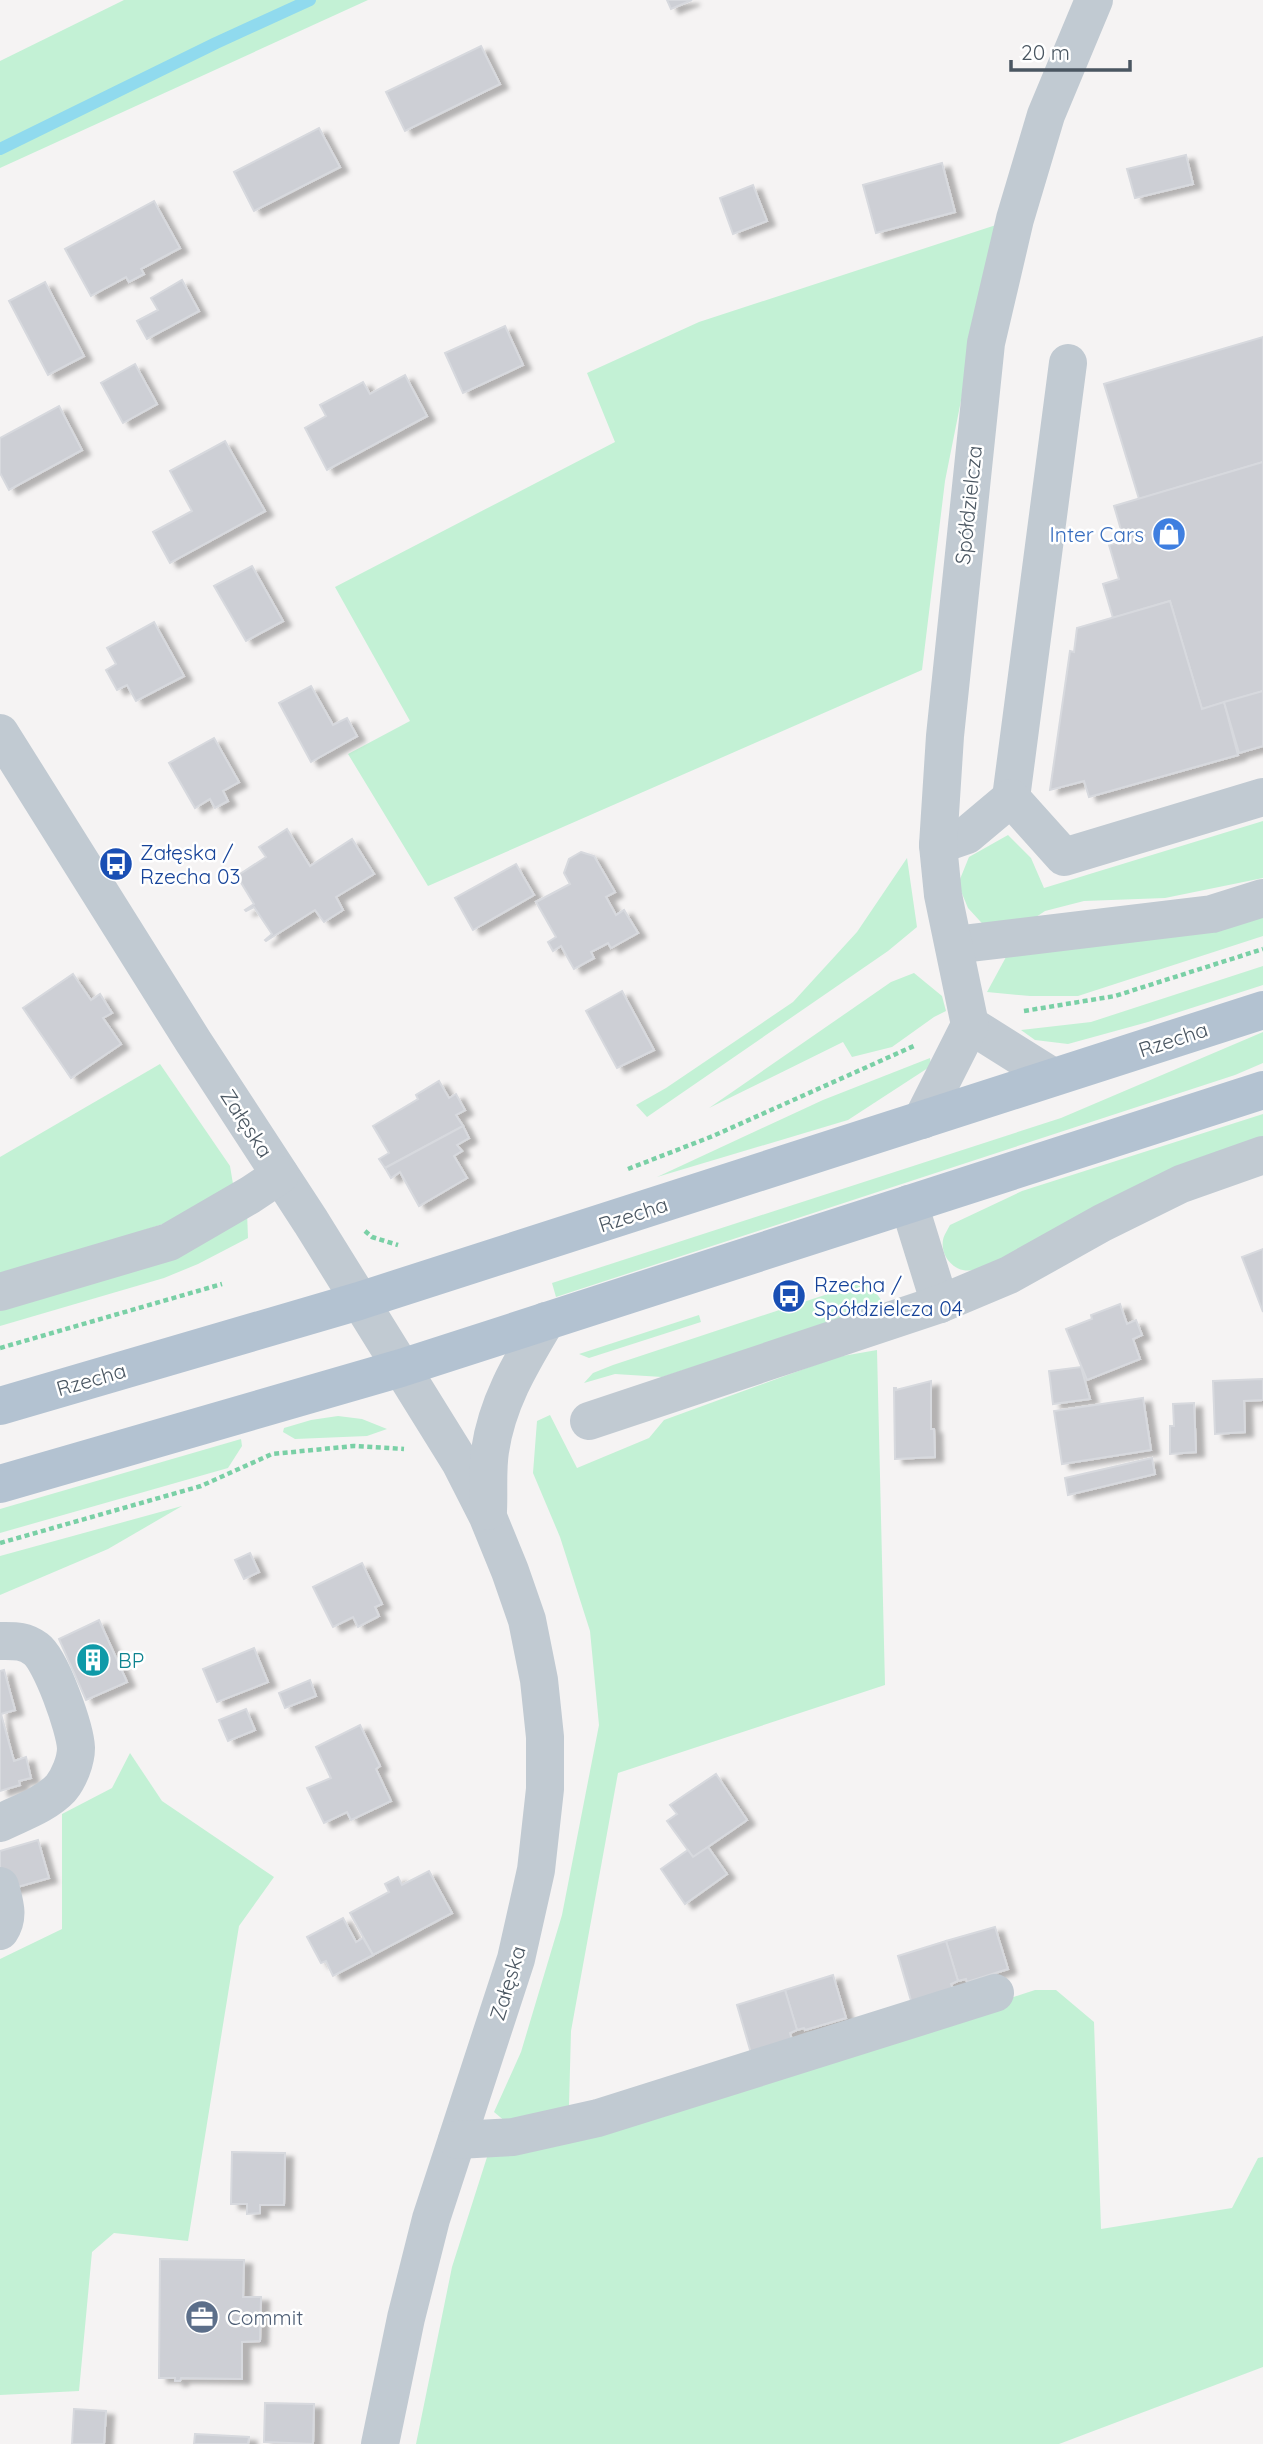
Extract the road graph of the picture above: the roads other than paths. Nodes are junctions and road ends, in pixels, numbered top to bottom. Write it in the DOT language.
graph roads {
  1 [pos="1094,0"];
  2 [pos="1068,363"];
  3 [pos="0,733"];
  4 [pos="1263,797"];
  5 [pos="1011,798"];
  6 [pos="938,845"];
  7 [pos="1263,898"];
  8 [pos="954,945"];
  9 [pos="1263,1010"];
  10 [pos="970,1025"];
  11 [pos="1053,1077"];
  12 [pos="1263,1090"];
  13 [pos="922,1120"];
  14 [pos="1263,1155"];
  15 [pos="280,1175"];
  16 [pos="909,1204"];
  17 [pos="0,1292"];
  18 [pos="359,1301"];
  19 [pos="940,1304"];
  20 [pos="546,1321"];
  21 [pos="401,1368"];
  22 [pos="0,1406"];
  23 [pos="589,1421"];
  24 [pos="0,1484"];
  25 [pos="488,1517"];
  26 [pos="0,1641"];
  27 [pos="0,1823"];
  28 [pos="0,1886"];
  29 [pos="0,1931"];
  30 [pos="995,1993"];
  31 [pos="457,2140"];
  32 [pos="380,2444"];
  1 -- 6 [label="street, Spółdzielcza"];
  2 -- 5 [label="street"];
  3 -- 15 [label="street, Załęska"];
  4 -- 5 [label="street"];
  5 -- 6 [label="street"];
  6 -- 8 [label="street, Spółdzielcza"];
  7 -- 8 [label="street"];
  8 -- 10 [label="street, Spółdzielcza"];
  9 -- 11 [label="main road, Rzecha"];
  10 -- 11 [label="street"];
  10 -- 13 [label="street"];
  11 -- 13 [label="main road, Rzecha"];
  12 -- 16 [label="main road"];
  13 -- 18 [label="main road, Rzecha"];
  14 -- 19 [label="street"];
  15 -- 17 [label="street"];
  15 -- 18 [label="street, Załęska"];
  16 -- 19 [label="street"];
  16 -- 20 [label="main road"];
  18 -- 21 [label="street, Załęska"];
  18 -- 22 [label="main road, Rzecha"];
  19 -- 23 [label="street"];
  20 -- 21 [label="main road"];
  20 -- 25 [label="street, Załęska"];
  21 -- 24 [label="main road"];
  21 -- 25 [label="street, Załęska"];
  25 -- 31 [label="street, Załęska"];
  26 -- 27 [label="street"];
  28 -- 29 [label="street"];
  30 -- 31 [label="street"];
  31 -- 32 [label="street, Załęska"];
}
